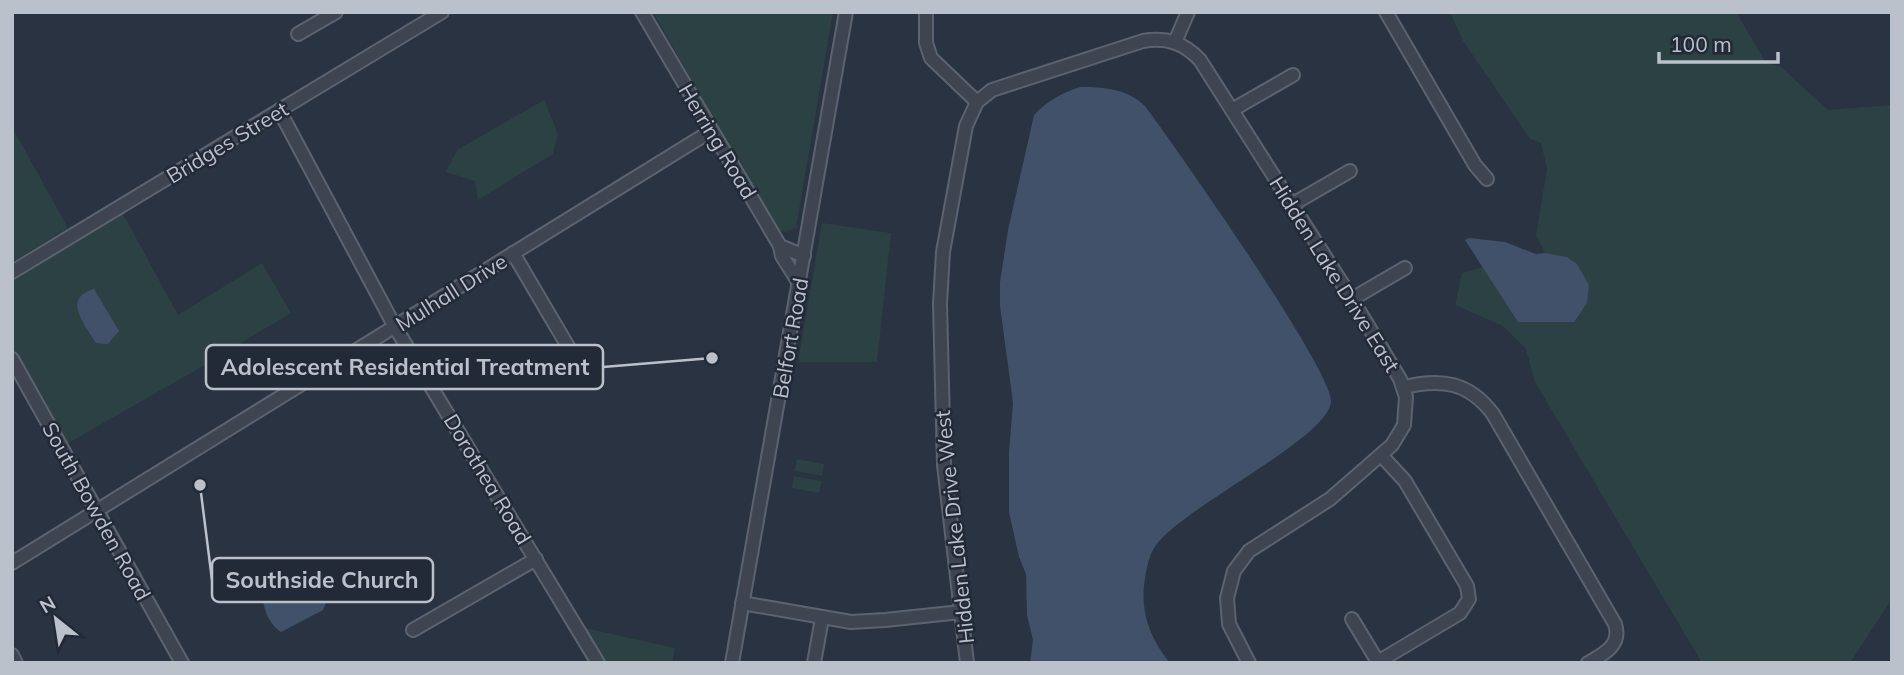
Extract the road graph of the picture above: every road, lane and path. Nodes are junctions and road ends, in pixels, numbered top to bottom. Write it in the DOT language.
graph roads {
  1 [pos="336,12"];
  2 [pos="442,12"];
  3 [pos="642,12"];
  4 [pos="846,12"];
  5 [pos="926,12"];
  6 [pos="1188,12"];
  7 [pos="1387,12"];
  8 [pos="298,34"];
  9 [pos="1175,42"];
  10 [pos="1293,75"];
  11 [pos="977,102"];
  12 [pos="279,110"];
  13 [pos="1232,110"];
  14 [pos="711,131"];
  15 [pos="1350,172"];
  16 [pos="1487,179"];
  17 [pos="1293,204"];
  18 [pos="780,246"];
  19 [pos="513,253"];
  20 [pos="804,256"];
  21 [pos="1405,268"];
  22 [pos="12,272"];
  23 [pos="799,283"];
  24 [pos="1352,299"];
  25 [pos="395,327"];
  26 [pos="573,355"];
  27 [pos="12,359"];
  28 [pos="1404,387"];
  29 [pos="1381,455"];
  30 [pos="97,510"];
  31 [pos="536,559"];
  32 [pos="12,563"];
  33 [pos="743,603"];
  34 [pos="961,612"];
  35 [pos="822,618"];
  36 [pos="1352,619"];
  37 [pos="414,630"];
  38 [pos="12,655"];
  39 [pos="1377,662"];
  40 [pos="16,663"];
  41 [pos="183,663"];
  42 [pos="598,663"];
  43 [pos="732,663"];
  44 [pos="814,663"];
  45 [pos="967,663"];
  46 [pos="1249,663"];
  47 [pos="1588,663"];
  1 -- 8 [label="street"];
  2 -- 12 [label="street, Bridges Street"];
  3 -- 14 [label="street, Herring Road"];
  4 -- 20 [label="street, Belfort Road"];
  5 -- 11 [label="street"];
  6 -- 9 [label="street"];
  7 -- 16 [label="street"];
  9 -- 11 [label="street"];
  9 -- 13 [label="street, Hidden Lake Drive East"];
  10 -- 13 [label="street"];
  11 -- 34 [label="street, Hidden Lake Drive West"];
  12 -- 22 [label="street, Bridges Street"];
  12 -- 25 [label="street, Dorothea Road"];
  13 -- 17 [label="street, Hidden Lake Drive East"];
  14 -- 18 [label="street, Herring Road"];
  14 -- 19 [label="street, Mulhall Drive"];
  15 -- 17 [label="street"];
  17 -- 24 [label="street, Hidden Lake Drive East"];
  18 -- 20 [label="street"];
  18 -- 23 [label="street, Herring Road"];
  19 -- 25 [label="street, Mulhall Drive"];
  19 -- 26 [label="street"];
  20 -- 23 [label="street, Belfort Road"];
  21 -- 24 [label="street"];
  23 -- 33 [label="street, Belfort Road"];
  24 -- 28 [label="street, Hidden Lake Drive East"];
  25 -- 30 [label="street, Mulhall Drive"];
  25 -- 31 [label="street, Dorothea Road"];
  27 -- 30 [label="street, South Bowden Road"];
  28 -- 29 [label="street, Hidden Lake Drive East"];
  28 -- 47 [label="street"];
  29 -- 39 [label="street"];
  29 -- 46 [label="street, Hidden Lake Drive East"];
  30 -- 32 [label="street, Mulhall Drive"];
  30 -- 41 [label="street, South Bowden Road"];
  31 -- 37 [label="street"];
  31 -- 42 [label="street, Dorothea Road"];
  33 -- 35 [label="street"];
  33 -- 43 [label="street, Belfort Road"];
  34 -- 35 [label="street"];
  34 -- 45 [label="street, Hidden Lake Drive West"];
  35 -- 44 [label="street"];
  36 -- 39 [label="street"];
  38 -- 40 [label="street"];
}
